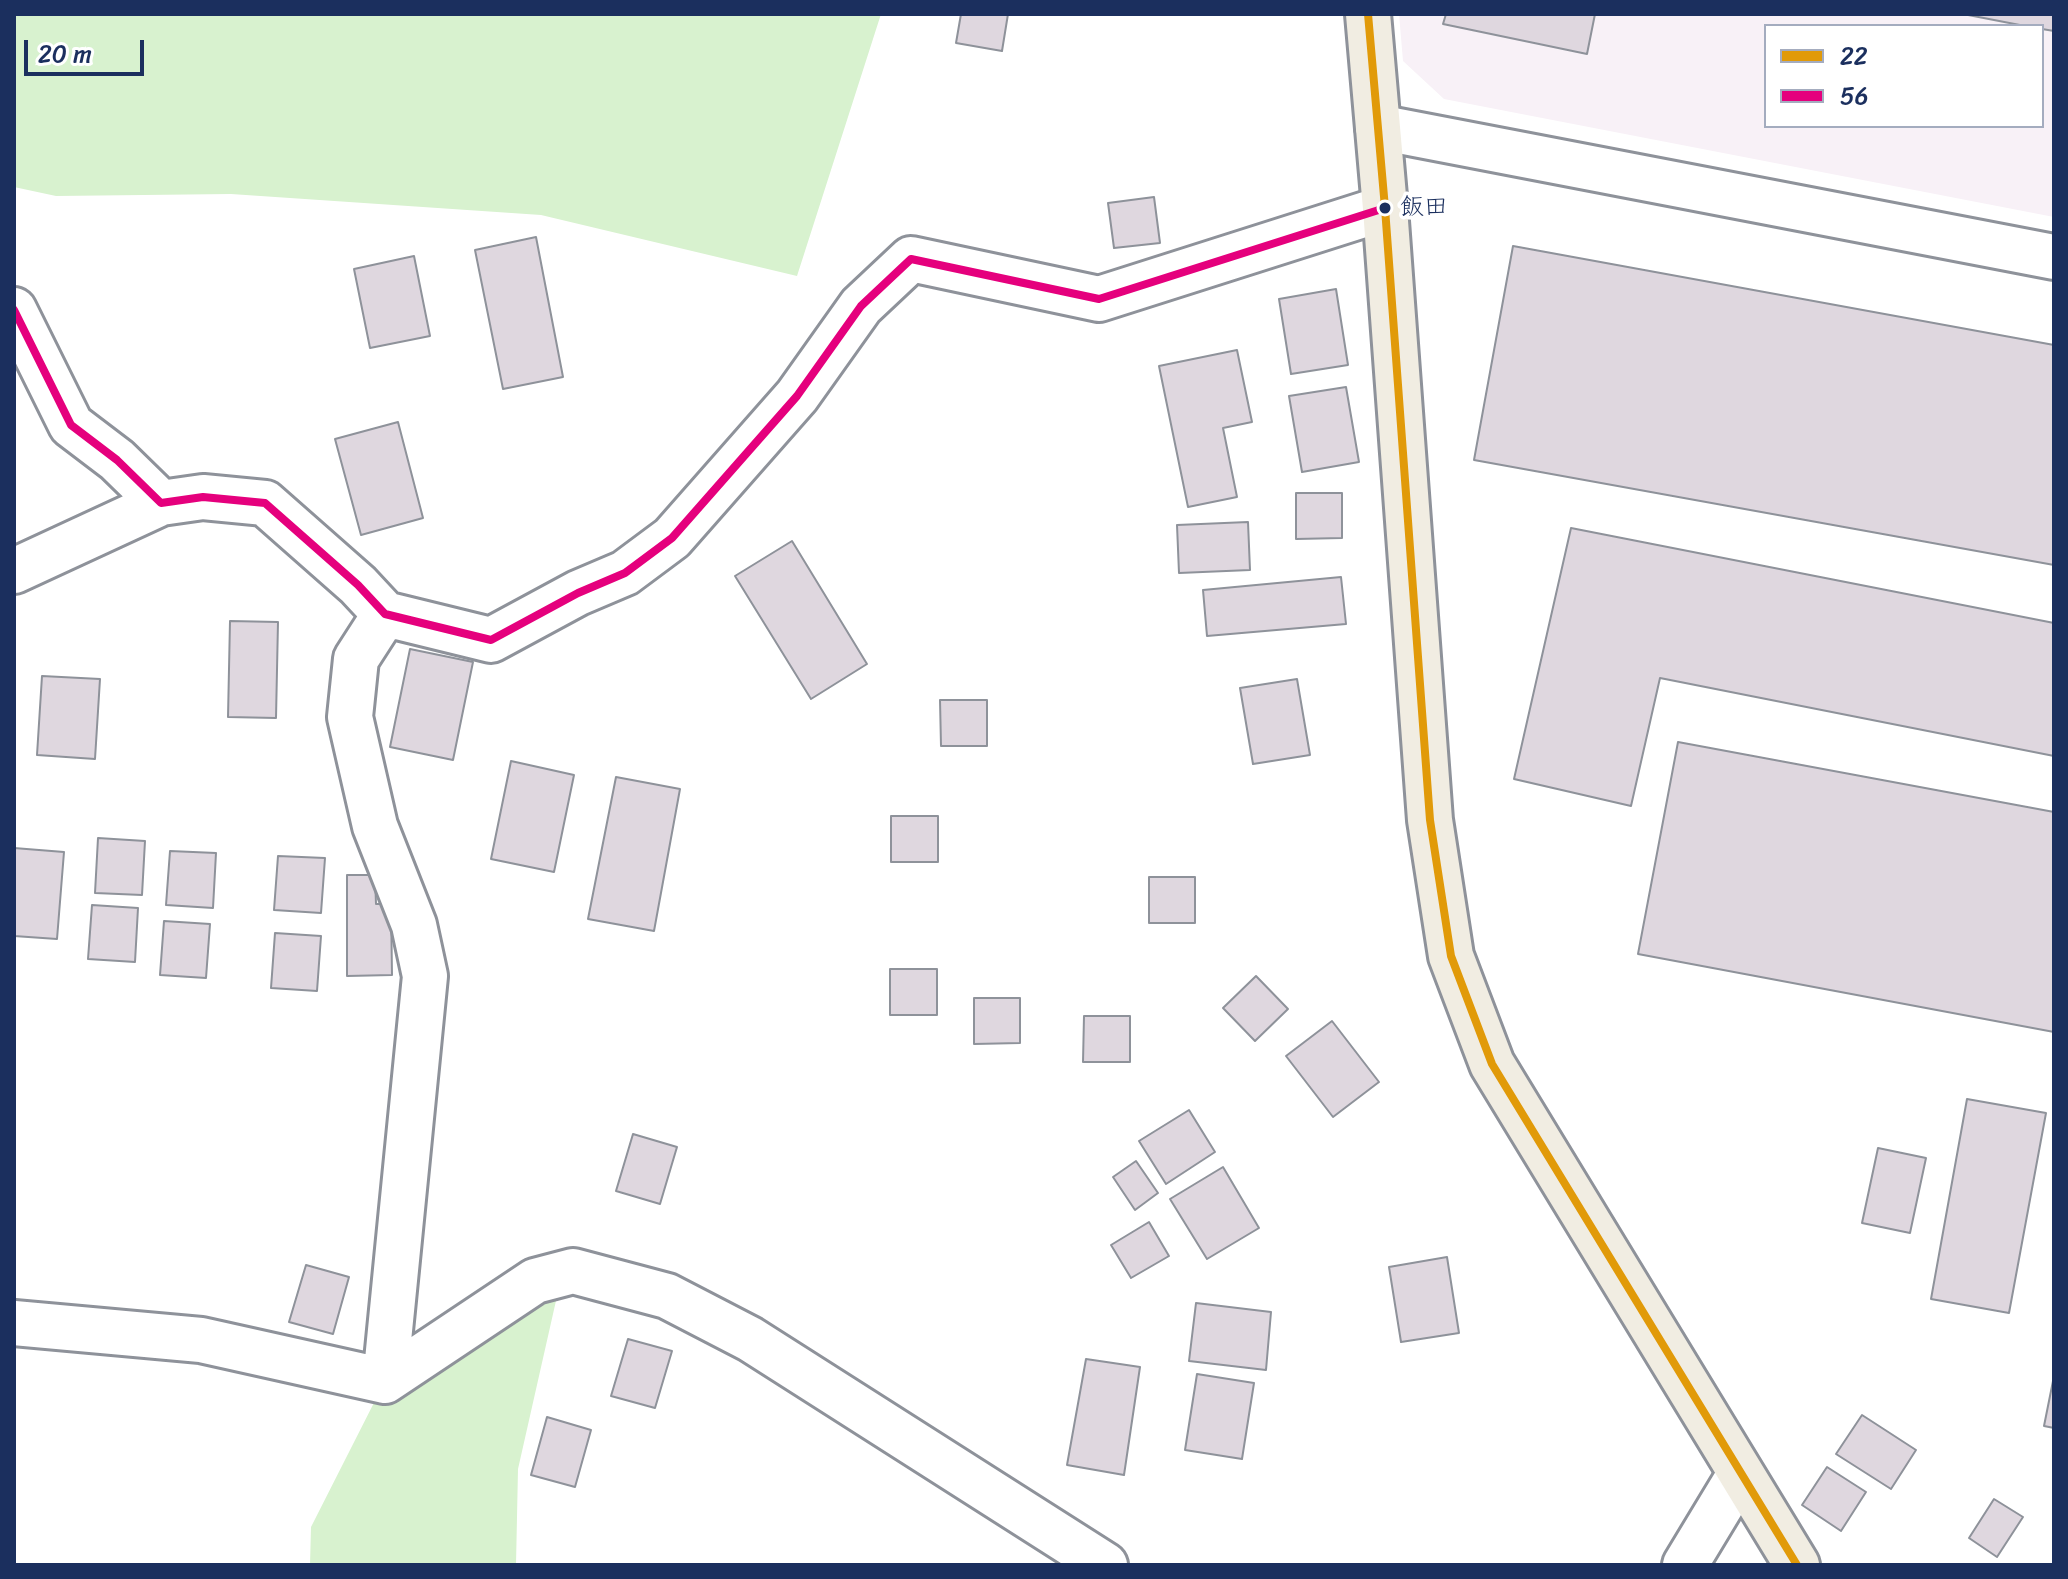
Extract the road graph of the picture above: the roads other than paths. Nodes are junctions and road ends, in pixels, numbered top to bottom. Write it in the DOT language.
graph roads {
  1 [pos="1368,14"];
  2 [pos="1378,127"];
  3 [pos="1385,208"];
  4 [pos="2054,257"];
  5 [pos="14,310"];
  6 [pos="161,503"];
  7 [pos="14,571"];
  8 [pos="385,614"];
  9 [pos="14,1323"];
  10 [pos="385,1381"];
  11 [pos="1740,1474"];
  12 [pos="1105,1565"];
  13 [pos="1685,1565"];
  14 [pos="1797,1565"];
  1 -- 2 [label="main road"];
  2 -- 3 [label="main road"];
  2 -- 4 [label="street"];
  3 -- 8 [label="street"];
  3 -- 11 [label="main road"];
  5 -- 6 [label="street"];
  6 -- 7 [label="street"];
  6 -- 8 [label="street"];
  8 -- 10 [label="street"];
  9 -- 10 [label="street"];
  10 -- 12 [label="street"];
  11 -- 13 [label="street"];
  11 -- 14 [label="main road"];
}
